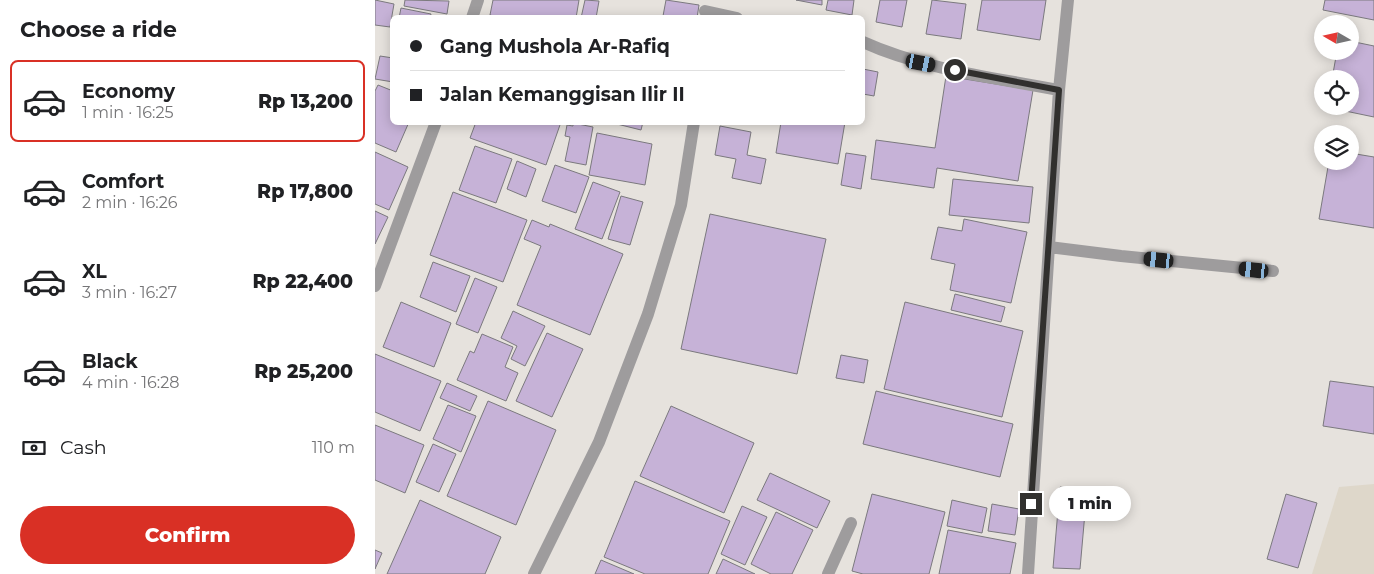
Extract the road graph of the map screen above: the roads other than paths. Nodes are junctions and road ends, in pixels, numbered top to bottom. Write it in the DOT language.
graph roads {
  1 [pos="478,0"];
  2 [pos="1068,0"];
  3 [pos="705,10"];
  4 [pos="474,15"];
  5 [pos="725,15"];
  6 [pos="865,43"];
  7 [pos="1059,90"];
  8 [pos="435,125"];
  9 [pos="694,125"];
  10 [pos="1049,247"];
  11 [pos="1273,271"];
  12 [pos="375,286"];
  13 [pos="851,523"];
  14 [pos="534,574"];
  15 [pos="828,574"];
  16 [pos="1028,574"];
  1 -- 4 [label="street"];
  2 -- 7 [label="street"];
  3 -- 5 [label="street"];
  6 -- 7 [label="street"];
  7 -- 10 [label="street"];
  8 -- 12 [label="street"];
  9 -- 14 [label="street"];
  10 -- 11 [label="street"];
  10 -- 16 [label="street"];
  13 -- 15 [label="street"];
}
